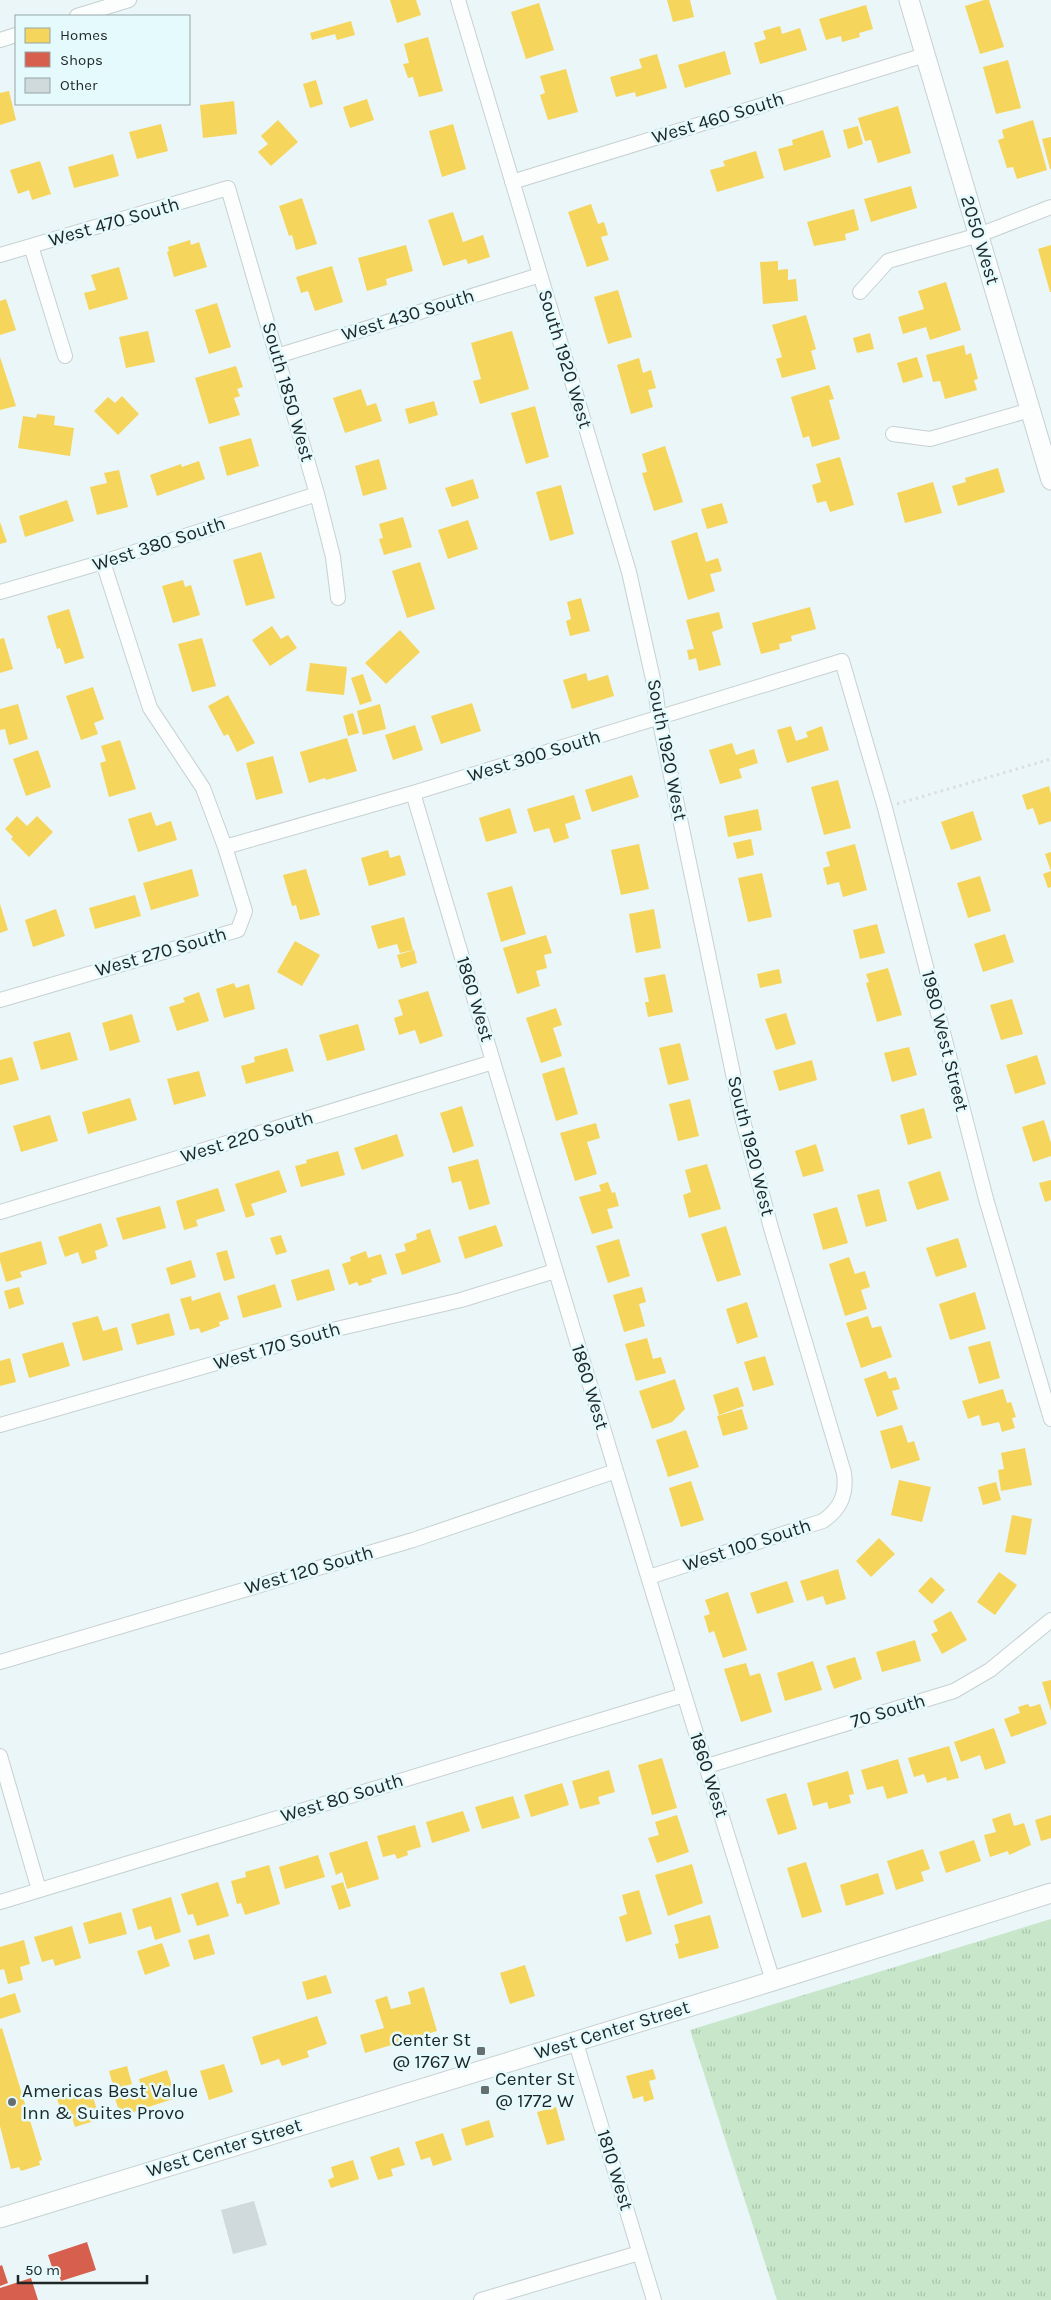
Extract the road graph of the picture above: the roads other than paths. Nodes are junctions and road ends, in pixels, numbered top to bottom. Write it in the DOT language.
graph roads {
  1 [pos="129,0"];
  2 [pos="458,0"];
  3 [pos="908,0"];
  4 [pos="80,15"];
  5 [pos="15,35"];
  6 [pos="0,40"];
  7 [pos="925,54"];
  8 [pos="512,182"];
  9 [pos="228,188"];
  10 [pos="1051,207"];
  11 [pos="978,235"];
  12 [pos="31,246"];
  13 [pos="0,255"];
  14 [pos="540,275"];
  15 [pos="860,292"];
  16 [pos="64,356"];
  17 [pos="277,356"];
  18 [pos="1030,410"];
  19 [pos="893,434"];
  20 [pos="1051,480"];
  21 [pos="317,494"];
  22 [pos="103,562"];
  23 [pos="0,592"];
  24 [pos="338,598"];
  25 [pos="842,661"];
  26 [pos="659,718"];
  27 [pos="413,792"];
  28 [pos="225,847"];
  29 [pos="0,1000"];
  30 [pos="493,1062"];
  31 [pos="0,1212"];
  32 [pos="555,1271"];
  33 [pos="1051,1419"];
  34 [pos="0,1425"];
  35 [pos="616,1472"];
  36 [pos="839,1506"];
  37 [pos="649,1577"];
  38 [pos="1051,1620"];
  39 [pos="0,1662"];
  40 [pos="684,1696"];
  41 [pos="0,1756"];
  42 [pos="707,1766"];
  43 [pos="39,1890"];
  44 [pos="1051,1893"];
  45 [pos="0,1902"];
  46 [pos="774,1980"];
  47 [pos="576,2040"];
  48 [pos="0,2218"];
  49 [pos="640,2253"];
  50 [pos="481,2300"];
  51 [pos="654,2300"];
  1 -- 4 [label="street"];
  2 -- 8 [label="street, South 1920 West"];
  3 -- 7 [label="main road, 2050 West"];
  5 -- 6 [label="street"];
  7 -- 8 [label="street, West 460 South"];
  7 -- 11 [label="main road, 2050 West"];
  8 -- 14 [label="street, South 1920 West"];
  9 -- 12 [label="street, West 470 South"];
  9 -- 17 [label="street, South 1850 West"];
  10 -- 11 [label="street"];
  11 -- 15 [label="street"];
  11 -- 18 [label="main road, 2050 West"];
  12 -- 13 [label="street, West 470 South"];
  12 -- 16 [label="street"];
  14 -- 17 [label="street, West 430 South"];
  14 -- 26 [label="street, South 1920 West"];
  17 -- 21 [label="street, South 1850 West"];
  18 -- 19 [label="street"];
  18 -- 20 [label="main road, 2050 West"];
  21 -- 22 [label="street, West 380 South"];
  21 -- 24 [label="street, South 1850 West"];
  22 -- 23 [label="street, West 380 South"];
  22 -- 28 [label="street"];
  25 -- 26 [label="street, West 300 South"];
  25 -- 33 [label="street, 1980 West Street"];
  26 -- 27 [label="street, West 300 South"];
  26 -- 36 [label="street, South 1920 West"];
  27 -- 28 [label="street, West 300 South"];
  27 -- 30 [label="street, 1860 West"];
  28 -- 29 [label="street, West 270 South"];
  30 -- 31 [label="street, West 220 South"];
  30 -- 32 [label="street, 1860 West"];
  32 -- 34 [label="street, West 170 South"];
  32 -- 35 [label="street, 1860 West"];
  35 -- 37 [label="street, 1860 West"];
  35 -- 39 [label="street, West 120 South"];
  36 -- 37 [label="street, West 100 South"];
  37 -- 40 [label="street, 1860 West"];
  38 -- 42 [label="street, 70 South"];
  40 -- 42 [label="street, 1860 West"];
  40 -- 43 [label="street, West 80 South"];
  41 -- 43 [label="street"];
  42 -- 46 [label="street, 1860 West"];
  43 -- 45 [label="street, West 80 South"];
  44 -- 46 [label="main road, West Center Street"];
  46 -- 47 [label="main road, West Center Street"];
  47 -- 48 [label="main road, West Center Street"];
  47 -- 49 [label="street, 1810 West"];
  49 -- 50 [label="street"];
  49 -- 51 [label="street, 1810 West"];
}
